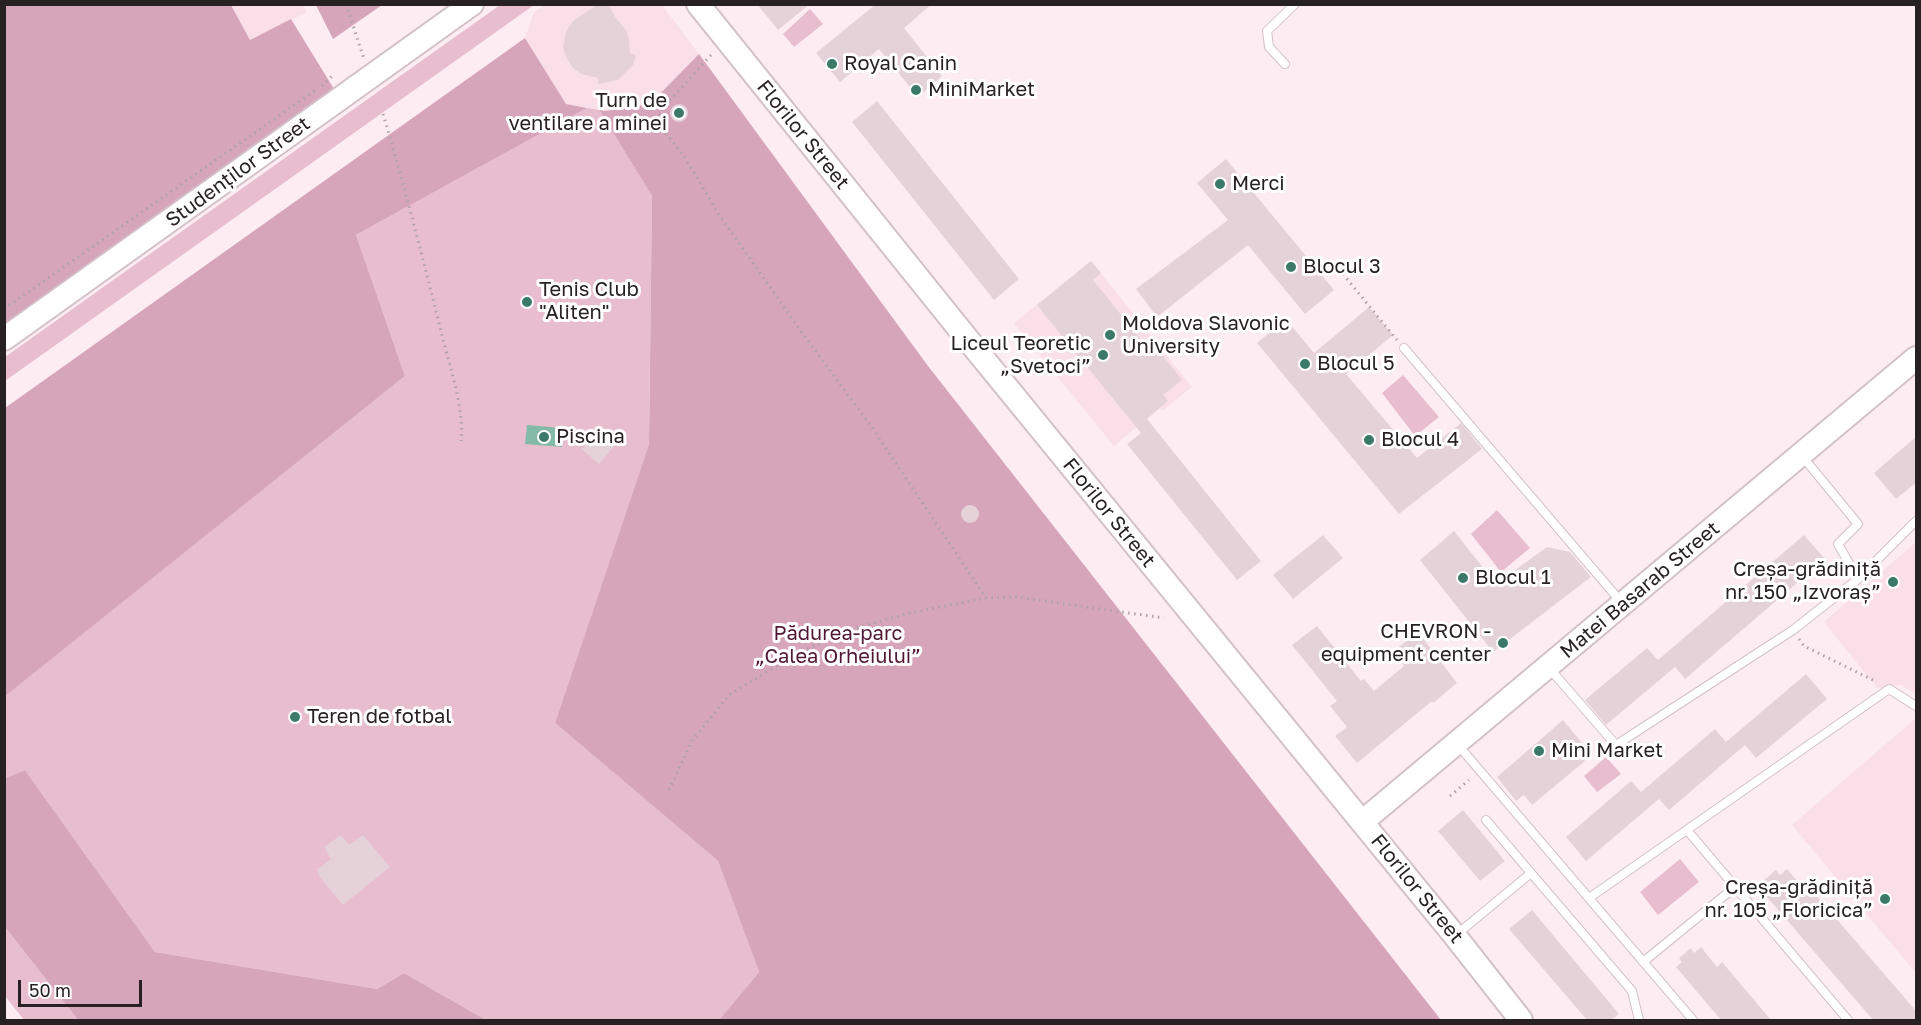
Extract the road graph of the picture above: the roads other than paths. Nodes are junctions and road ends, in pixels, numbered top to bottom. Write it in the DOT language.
graph roads {
  1 [pos="472,4"];
  2 [pos="698,4"];
  3 [pos="1295,4"];
  4 [pos="1285,64"];
  5 [pos="4,339"];
  6 [pos="1404,348"];
  7 [pos="1917,358"];
  8 [pos="1801,455"];
  9 [pos="1917,521"];
  10 [pos="1858,579"];
  11 [pos="1623,604"];
  12 [pos="1548,667"];
  13 [pos="1917,706"];
  14 [pos="1456,743"];
  15 [pos="1486,820"];
  16 [pos="1362,822"];
  17 [pos="1687,830"];
  18 [pos="1531,873"];
  19 [pos="1735,887"];
  20 [pos="1589,898"];
  21 [pos="1455,936"];
  22 [pos="1643,962"];
  23 [pos="1521,1020"];
  24 [pos="1639,1020"];
  25 [pos="1693,1020"];
  26 [pos="1848,1020"];
  1 -- 5 [label="main road, Studenților Street"];
  2 -- 16 [label="main road, Florilor Street"];
  3 -- 4 [label="lane"];
  6 -- 11 [label="lane"];
  7 -- 8 [label="main road, Matei Basarab Street"];
  8 -- 10 [label="lane"];
  8 -- 11 [label="main road, Matei Basarab Street"];
  9 -- 10 [label="lane"];
  10 -- 12 [label="lane"];
  11 -- 12 [label="main road, Matei Basarab Street"];
  12 -- 14 [label="main road, Matei Basarab Street"];
  13 -- 17 [label="lane"];
  14 -- 16 [label="main road, Matei Basarab Street"];
  14 -- 20 [label="lane"];
  15 -- 18 [label="lane"];
  16 -- 21 [label="main road, Florilor Street"];
  17 -- 19 [label="lane"];
  17 -- 20 [label="lane"];
  18 -- 21 [label="lane"];
  18 -- 24 [label="lane"];
  19 -- 22 [label="lane"];
  19 -- 26 [label="lane"];
  20 -- 22 [label="lane"];
  21 -- 23 [label="main road, Florilor Street"];
  22 -- 25 [label="lane"];
}
